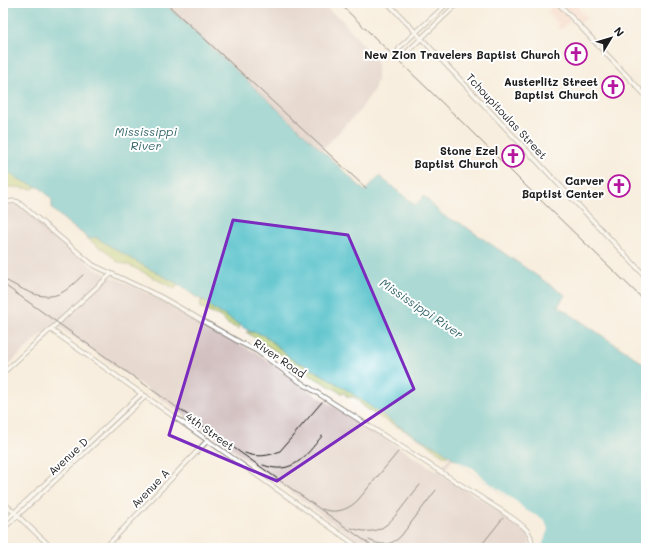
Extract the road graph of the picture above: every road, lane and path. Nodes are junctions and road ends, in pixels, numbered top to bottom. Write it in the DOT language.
graph roads {
  1 [pos="388,3"];
  2 [pos="448,3"];
  3 [pos="458,3"];
  4 [pos="558,3"];
  5 [pos="416,33"];
  6 [pos="421,38"];
  7 [pos="646,96"];
  8 [pos="3,203"];
  9 [pos="111,274"];
  10 [pos="646,276"];
  11 [pos="50,329"];
  12 [pos="3,372"];
  13 [pos="144,395"];
  14 [pos="208,440"];
  15 [pos="3,502"];
  16 [pos="16,514"];
  17 [pos="3,523"];
  18 [pos="3,529"];
  19 [pos="52,548"];
  20 [pos="105,548"];
  21 [pos="360,548"];
  22 [pos="531,548"];
  1 -- 5 [label="main road, Tchoupitoulas Street"];
  2 -- 5 [label="main road"];
  3 -- 6 [label="main road"];
  4 -- 7 [label="main road"];
  5 -- 6 [label="main road, Tchoupitoulas Street"];
  5 -- 6 [label="main road"];
  6 -- 10 [label="main road, Tchoupitoulas Street"];
  8 -- 9 [label="main road, River Road"];
  9 -- 11 [label="main road"];
  9 -- 22 [label="main road, River Road"];
  11 -- 12 [label="main road"];
  11 -- 13 [label="main road, 4th Street"];
  13 -- 14 [label="main road, 4th Street"];
  13 -- 16 [label="main road, Avenue D"];
  14 -- 20 [label="main road, Avenue A"];
  14 -- 21 [label="main road, 4th Street"];
  15 -- 16 [label="main road"];
  16 -- 17 [label="main road, Avenue D"];
  16 -- 18 [label="main road, Avenue D"];
  16 -- 19 [label="main road"];
}
